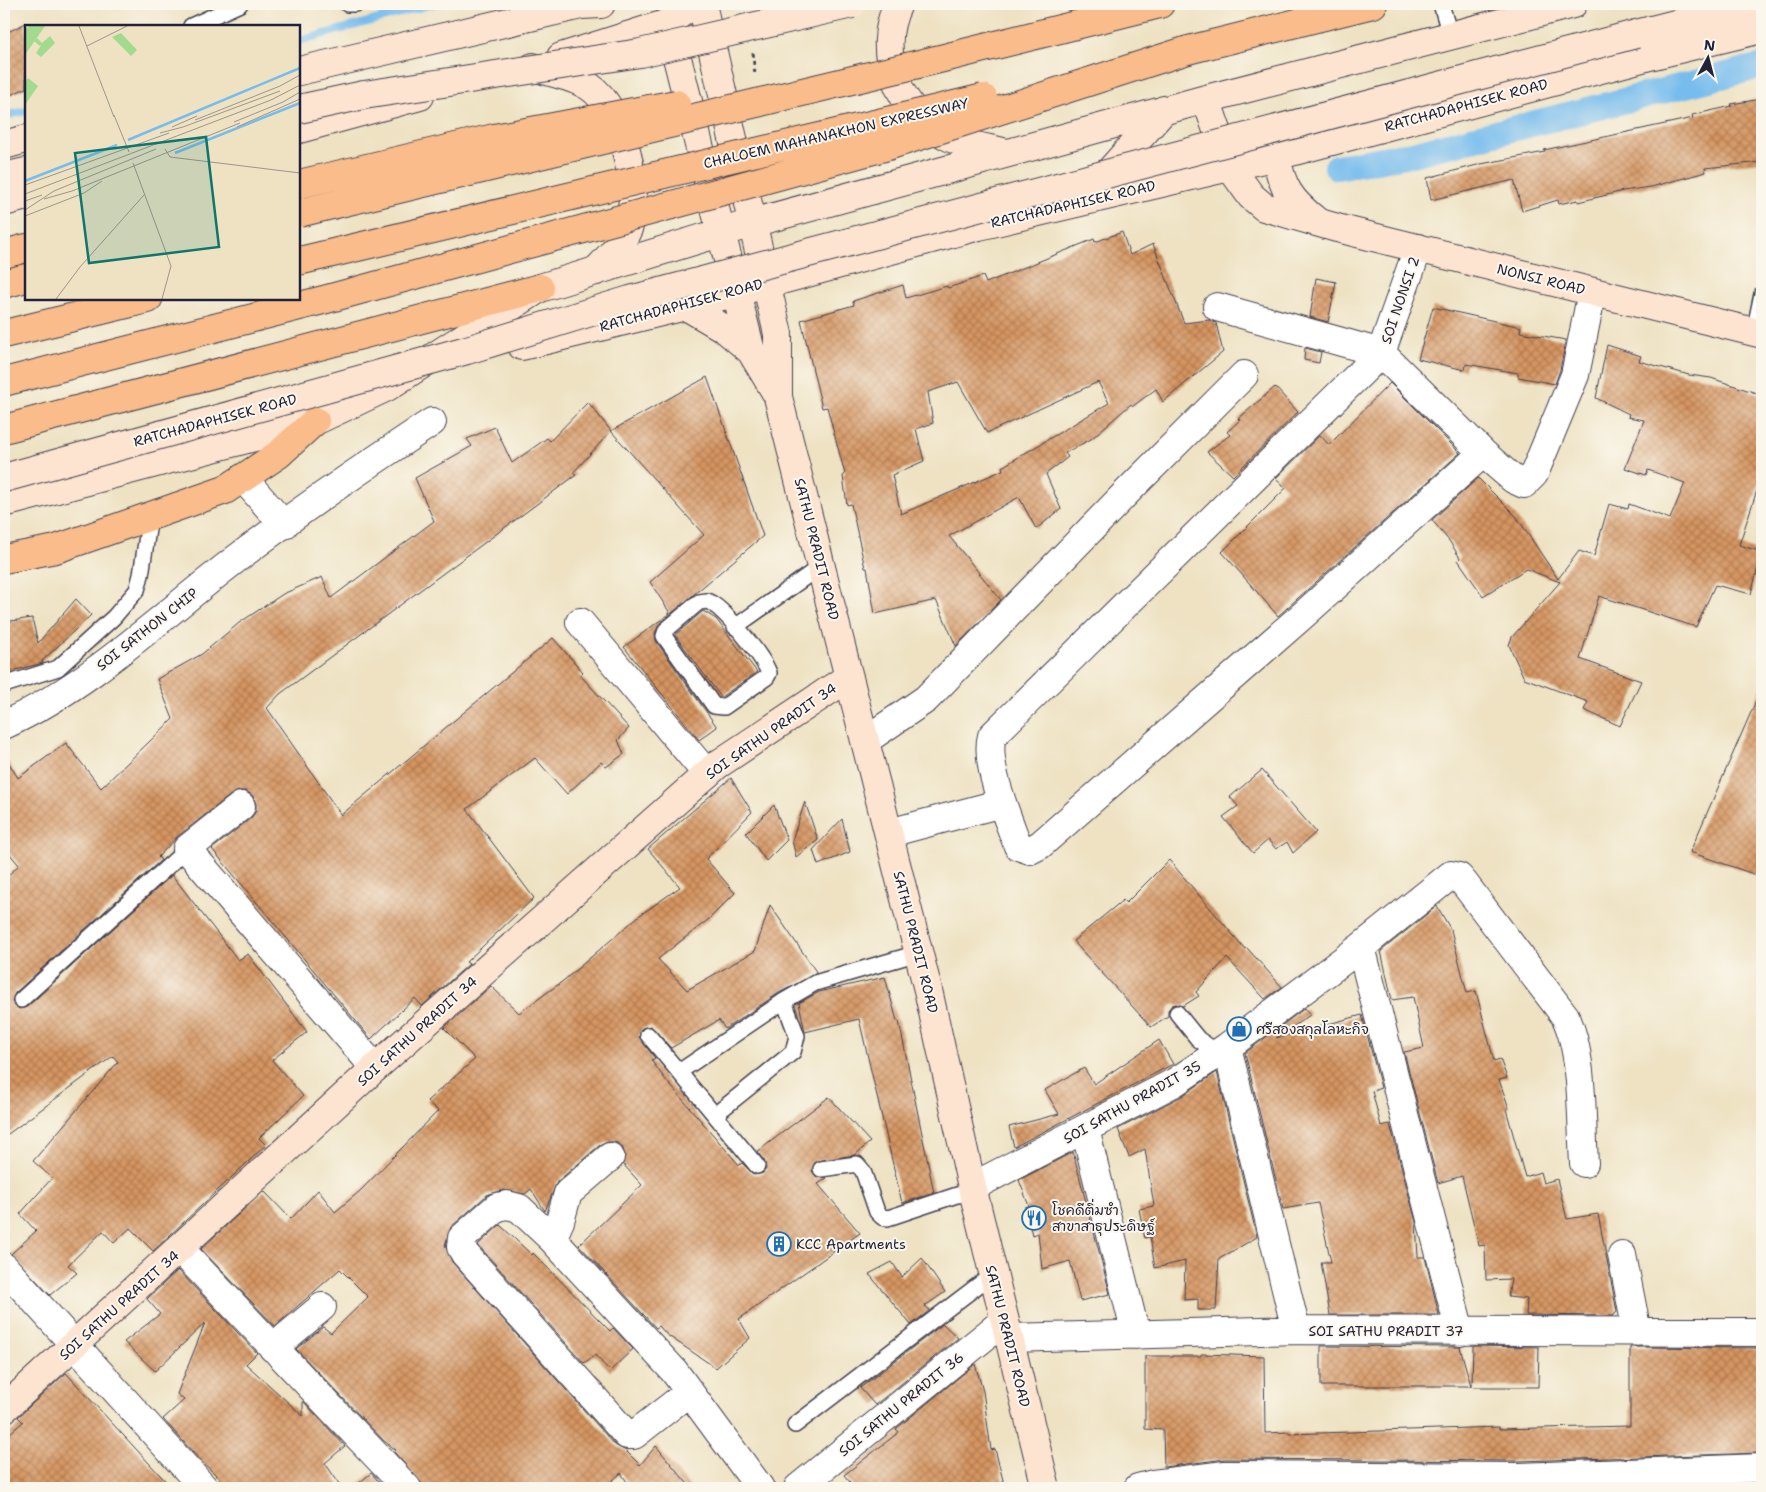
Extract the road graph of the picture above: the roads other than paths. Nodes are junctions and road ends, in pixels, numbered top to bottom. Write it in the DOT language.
graph roads {
  1 [pos="240,4"];
  2 [pos="347,4"];
  3 [pos="355,4"];
  4 [pos="588,4"];
  5 [pos="693,4"];
  6 [pos="702,4"];
  7 [pos="852,4"];
  8 [pos="898,4"];
  9 [pos="1160,4"];
  10 [pos="1373,4"];
  11 [pos="1441,4"];
  12 [pos="1573,4"];
  13 [pos="1753,4"];
  14 [pos="666,13"];
  15 [pos="193,25"];
  16 [pos="1762,29"];
  17 [pos="1450,35"];
  18 [pos="1188,50"];
  19 [pos="952,56"];
  20 [pos="532,66"];
  21 [pos="300,72"];
  22 [pos="1206,99"];
  23 [pos="300,109"];
  24 [pos="1164,110"];
  25 [pos="692,118"];
  26 [pos="300,129"];
  27 [pos="25,139"];
  28 [pos="4,145"];
  29 [pos="1006,154"];
  30 [pos="1276,156"];
  31 [pos="1230,167"];
  32 [pos="25,172"];
  33 [pos="4,177"];
  34 [pos="300,184"];
  35 [pos="25,196"];
  36 [pos="4,202"];
  37 [pos="1083,202"];
  38 [pos="300,213"];
  39 [pos="752,223"];
  40 [pos="1319,223"];
  41 [pos="721,232"];
  42 [pos="25,248"];
  43 [pos="1418,248"];
  44 [pos="4,254"];
  45 [pos="300,261"];
  46 [pos="596,271"];
  47 [pos="811,272"];
  48 [pos="25,278"];
  49 [pos="766,283"];
  50 [pos="4,284"];
  51 [pos="540,288"];
  52 [pos="736,291"];
  53 [pos="1592,292"];
  54 [pos="1762,294"];
  55 [pos="144,300"];
  56 [pos="686,306"];
  57 [pos="1217,307"];
  58 [pos="1758,333"];
  59 [pos="4,334"];
  60 [pos="778,334"];
  61 [pos="751,351"];
  62 [pos="1381,353"];
  63 [pos="1244,375"];
  64 [pos="4,382"];
  65 [pos="387,387"];
  66 [pos="778,396"];
  67 [pos="315,421"];
  68 [pos="432,422"];
  69 [pos="4,429"];
  70 [pos="1483,453"];
  71 [pos="4,478"];
  72 [pos="242,478"];
  73 [pos="4,504"];
  74 [pos="150,516"];
  75 [pos="284,525"];
  76 [pos="4,559"];
  77 [pos="821,566"];
  78 [pos="580,622"];
  79 [pos="736,627"];
  80 [pos="849,677"];
  81 [pos="4,685"];
  82 [pos="4,725"];
  83 [pos="866,740"];
  84 [pos="706,774"];
  85 [pos="1002,803"];
  86 [pos="241,806"];
  87 [pos="889,833"];
  88 [pos="187,849"];
  89 [pos="1361,946"];
  90 [pos="918,953"];
  91 [pos="21,1000"];
  92 [pos="784,1001"];
  93 [pos="1178,1013"];
  94 [pos="648,1035"];
  95 [pos="1223,1050"];
  96 [pos="375,1068"];
  97 [pos="679,1072"];
  98 [pos="716,1114"];
  99 [pos="1085,1129"];
  100 [pos="610,1158"];
  101 [pos="1584,1164"];
  102 [pos="756,1166"];
  103 [pos="821,1169"];
  104 [pos="972,1190"];
  105 [pos="552,1239"];
  106 [pos="180,1249"];
  107 [pos="1622,1255"];
  108 [pos="4,1266"];
  109 [pos="993,1274"];
  110 [pos="322,1307"];
  111 [pos="1007,1329"];
  112 [pos="1296,1330"];
  113 [pos="1460,1332"];
  114 [pos="1637,1332"];
  115 [pos="1762,1332"];
  116 [pos="1136,1335"];
  117 [pos="75,1345"];
  118 [pos="273,1348"];
  119 [pos="689,1392"];
  120 [pos="4,1409"];
  121 [pos="795,1425"];
  122 [pos="1762,1468"];
  123 [pos="204,1488"];
  124 [pos="407,1488"];
  125 [pos="760,1488"];
  126 [pos="798,1488"];
  127 [pos="1046,1488"];
  128 [pos="1138,1488"];
  1 -- 15 [label="lane"];
  2 -- 3 [label="lane"];
  4 -- 21 [label="main road"];
  5 -- 14 [label="main road"];
  6 -- 39 [label="main road, SATHU PRADIT ROAD"];
  7 -- 23 [label="main road, bridge"];
  8 -- 29 [label="main road"];
  9 -- 19 [label="highway"];
  10 -- 18 [label="highway, CHALOEM MAHANAKHON EXPRESSWAY"];
  11 -- 17 [label="lane"];
  12 -- 17 [label="main road, RATCHADAPHISEK ROAD"];
  13 -- 71 [label="main road, RATCHADAPHISEK ROAD, bridge"];
  14 -- 20 [label="main road"];
  14 -- 25 [label="main road, SATHU PRADIT ROAD"];
  16 -- 30 [label="main road, RATCHADAPHISEK ROAD"];
  17 -- 22 [label="main road, RATCHADAPHISEK ROAD"];
  18 -- 45 [label="highway, CHALOEM MAHANAKHON EXPRESSWAY, bridge"];
  18 -- 64 [label="highway, bridge"];
  19 -- 25 [label="highway, bridge"];
  19 -- 34 [label="highway, bridge"];
  20 -- 26 [label="main road"];
  20 -- 46 [label="main road"];
  22 -- 24 [label="main road, RATCHADAPHISEK ROAD"];
  22 -- 31 [label="main road, NONSI ROAD"];
  24 -- 29 [label="main road, RATCHADAPHISEK ROAD"];
  24 -- 37 [label="main road"];
  25 -- 38 [label="highway, bridge"];
  25 -- 41 [label="main road, SATHU PRADIT ROAD"];
  27 -- 28 [label="main road"];
  29 -- 39 [label="main road, RATCHADAPHISEK ROAD"];
  30 -- 31 [label="main road, RATCHADAPHISEK ROAD"];
  30 -- 40 [label="main road, NONSI ROAD"];
  31 -- 37 [label="main road, RATCHADAPHISEK ROAD"];
  31 -- 40 [label="main road, NONSI ROAD"];
  32 -- 33 [label="main road"];
  35 -- 36 [label="main road"];
  37 -- 47 [label="main road, RATCHADAPHISEK ROAD"];
  39 -- 41 [label="main road, RATCHADAPHISEK ROAD"];
  39 -- 49 [label="main road, SATHU PRADIT ROAD"];
  40 -- 43 [label="main road, NONSI ROAD"];
  41 -- 46 [label="main road, RATCHADAPHISEK ROAD"];
  41 -- 52 [label="main road, SATHU PRADIT ROAD"];
  42 -- 44 [label="highway"];
  43 -- 53 [label="main road, NONSI ROAD"];
  43 -- 62 [label="street, SOI NONSI 2"];
  46 -- 51 [label="main road, RATCHADAPHISEK ROAD"];
  47 -- 49 [label="main road, RATCHADAPHISEK ROAD"];
  47 -- 60 [label="main road"];
  48 -- 50 [label="highway"];
  49 -- 52 [label="main road, RATCHADAPHISEK ROAD"];
  49 -- 60 [label="main road, SATHU PRADIT ROAD"];
  51 -- 65 [label="main road, RATCHADAPHISEK ROAD"];
  51 -- 69 [label="highway"];
  52 -- 56 [label="main road, RATCHADAPHISEK ROAD"];
  52 -- 61 [label="main road, SATHU PRADIT ROAD"];
  53 -- 58 [label="main road, NONSI ROAD"];
  53 -- 70 [label="street"];
  54 -- 58 [label="lane"];
  55 -- 59 [label="highway"];
  56 -- 61 [label="main road"];
  56 -- 65 [label="main road, RATCHADAPHISEK ROAD"];
  57 -- 62 [label="street"];
  60 -- 66 [label="main road, SATHU PRADIT ROAD"];
  61 -- 66 [label="main road, SATHU PRADIT ROAD"];
  62 -- 70 [label="street"];
  62 -- 85 [label="street"];
  63 -- 83 [label="street"];
  65 -- 67 [label="main road, RATCHADAPHISEK ROAD"];
  66 -- 77 [label="main road, SATHU PRADIT ROAD"];
  67 -- 72 [label="highway"];
  67 -- 73 [label="main road, RATCHADAPHISEK ROAD"];
  68 -- 75 [label="street, SOI SATHON CHIP"];
  70 -- 85 [label="street"];
  72 -- 74 [label="highway"];
  72 -- 75 [label="street"];
  74 -- 76 [label="highway"];
  74 -- 81 [label="lane"];
  75 -- 82 [label="street, SOI SATHON CHIP"];
  77 -- 79 [label="lane"];
  77 -- 80 [label="main road, SATHU PRADIT ROAD"];
  78 -- 84 [label="street"];
  79 -- 79 [label="lane"];
  80 -- 83 [label="main road, SATHU PRADIT ROAD"];
  80 -- 84 [label="main road, SOI SATHU PRADIT 34"];
  83 -- 87 [label="main road, SATHU PRADIT ROAD"];
  84 -- 96 [label="main road, SOI SATHU PRADIT 34"];
  85 -- 87 [label="street"];
  86 -- 88 [label="street"];
  87 -- 90 [label="main road, SATHU PRADIT ROAD"];
  88 -- 91 [label="lane"];
  88 -- 96 [label="street"];
  89 -- 95 [label="street, SOI SATHU PRADIT 35"];
  89 -- 101 [label="street, SOI SATHU PRADIT 35"];
  89 -- 113 [label="street"];
  90 -- 92 [label="lane"];
  90 -- 104 [label="main road, SATHU PRADIT ROAD"];
  92 -- 97 [label="lane"];
  92 -- 98 [label="lane"];
  93 -- 95 [label="lane"];
  94 -- 97 [label="lane"];
  95 -- 99 [label="street, SOI SATHU PRADIT 35"];
  95 -- 112 [label="street"];
  96 -- 106 [label="main road, SOI SATHU PRADIT 34"];
  97 -- 98 [label="lane"];
  98 -- 102 [label="lane"];
  99 -- 104 [label="street, SOI SATHU PRADIT 35"];
  99 -- 116 [label="street"];
  100 -- 105 [label="street"];
  103 -- 104 [label="lane"];
  104 -- 109 [label="main road, SATHU PRADIT ROAD"];
  105 -- 119 [label="street"];
  105 -- 119 [label="street"];
  106 -- 117 [label="main road, SOI SATHU PRADIT 34"];
  106 -- 118 [label="street"];
  107 -- 114 [label="street"];
  108 -- 117 [label="street"];
  109 -- 111 [label="main road, SATHU PRADIT ROAD"];
  109 -- 121 [label="lane"];
  110 -- 118 [label="street"];
  111 -- 116 [label="street, SOI SATHU PRADIT 37"];
  111 -- 126 [label="street, SOI SATHU PRADIT 36"];
  111 -- 127 [label="main road, SATHU PRADIT ROAD"];
  112 -- 113 [label="street, SOI SATHU PRADIT 37"];
  112 -- 116 [label="street, SOI SATHU PRADIT 37"];
  113 -- 114 [label="street, SOI SATHU PRADIT 37"];
  114 -- 115 [label="street, SOI SATHU PRADIT 37"];
  117 -- 120 [label="main road, SOI SATHU PRADIT 34"];
  117 -- 123 [label="street"];
  118 -- 124 [label="street"];
  119 -- 125 [label="street"];
  122 -- 128 [label="street"];
}
